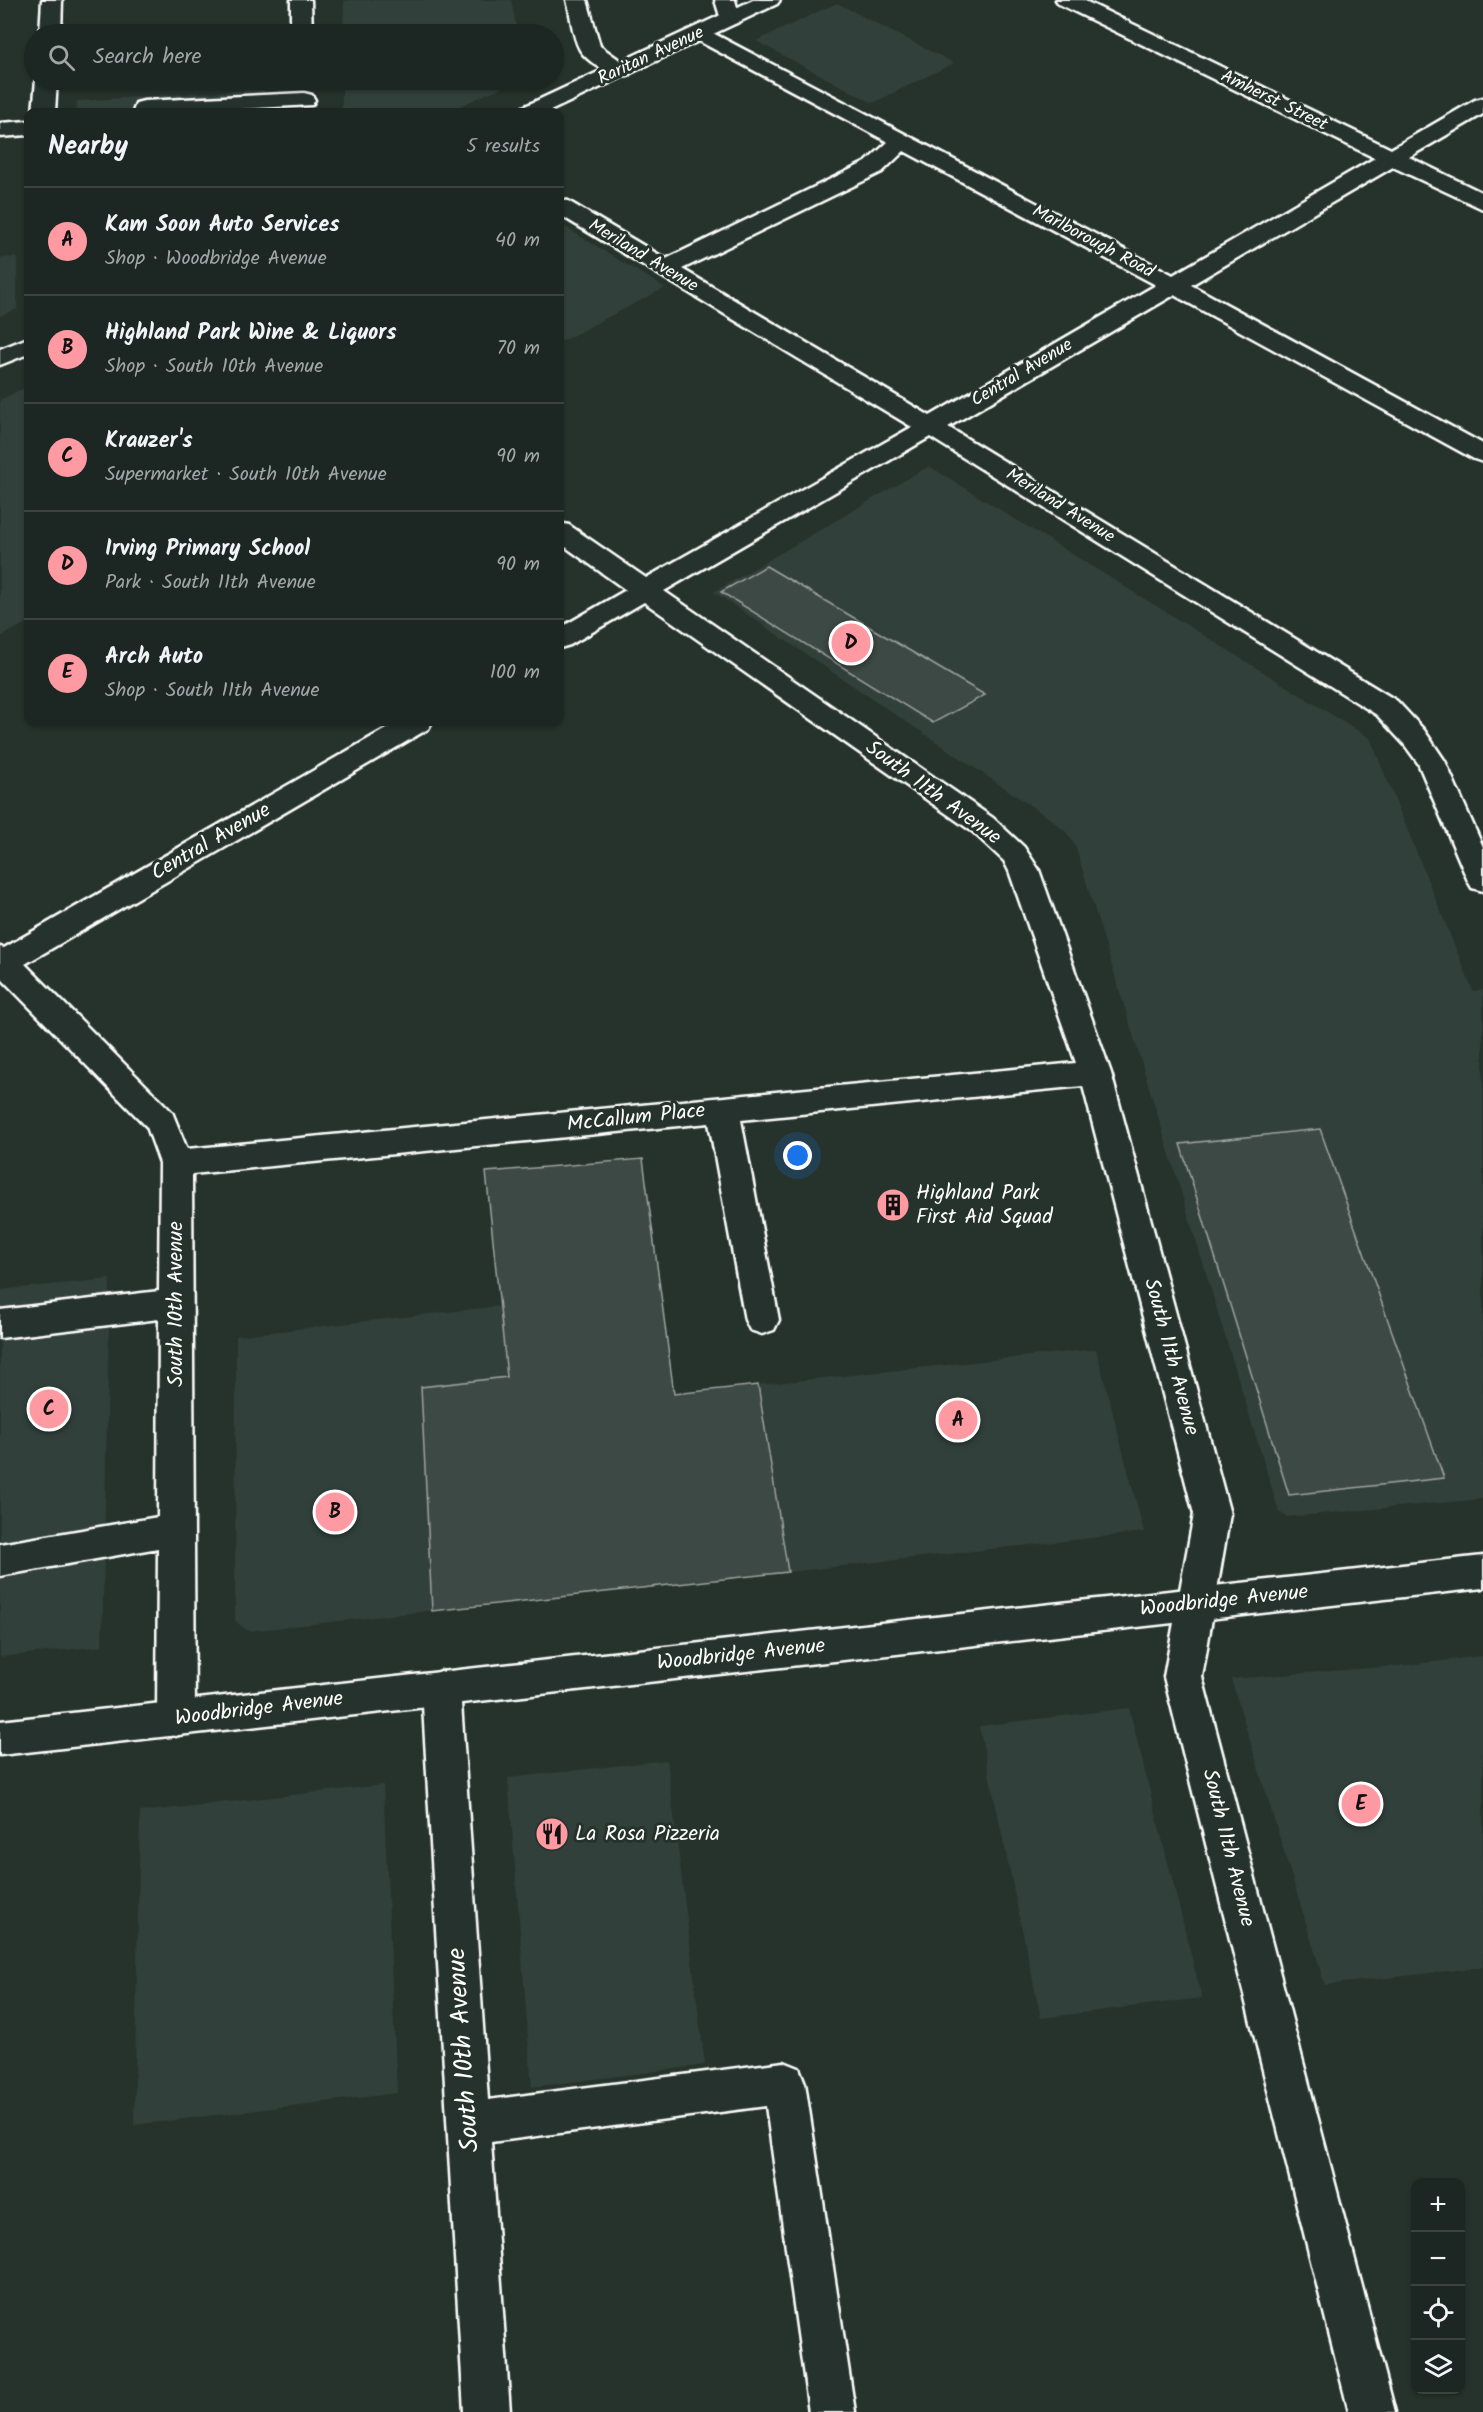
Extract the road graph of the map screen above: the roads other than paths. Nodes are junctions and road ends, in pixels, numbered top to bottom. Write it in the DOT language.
graph roads {
  1 [pos="52,0"];
  2 [pos="301,0"];
  3 [pos="578,0"];
  4 [pos="770,0"];
  5 [pos="1066,0"];
  6 [pos="727,9"];
  7 [pos="51,24"];
  8 [pos="302,24"];
  9 [pos="700,34"];
  10 [pos="620,71"];
  11 [pos="45,90"];
  12 [pos="304,97"];
  13 [pos="1483,105"];
  14 [pos="44,108"];
  15 [pos="144,108"];
  16 [pos="540,108"];
  17 [pos="24,128"];
  18 [pos="0,130"];
  19 [pos="902,141"];
  20 [pos="1392,157"];
  21 [pos="1483,201"];
  22 [pos="564,208"];
  23 [pos="664,269"];
  24 [pos="1172,284"];
  25 [pos="24,347"];
  26 [pos="0,358"];
  27 [pos="930,427"];
  28 [pos="1483,454"];
  29 [pos="564,534"];
  30 [pos="644,589"];
  31 [pos="564,637"];
  32 [pos="411,726"];
  33 [pos="1483,880"];
  34 [pos="3,960"];
  35 [pos="1095,1073"];
  36 [pos="723,1109"];
  37 [pos="177,1163"];
  38 [pos="176,1303"];
  39 [pos="762,1320"];
  40 [pos="0,1324"];
  41 [pos="176,1529"];
  42 [pos="0,1560"];
  43 [pos="1483,1572"];
  44 [pos="1197,1603"];
  45 [pos="441,1688"];
  46 [pos="176,1719"];
  47 [pos="0,1738"];
  48 [pos="469,2124"];
  49 [pos="487,2412"];
  50 [pos="832,2412"];
  51 [pos="1372,2412"];
  1 -- 7 [label="street"];
  2 -- 8 [label="street"];
  3 -- 10 [label="street"];
  4 -- 6 [label="street, Raritan Avenue"];
  5 -- 20 [label="street, Amherst Street"];
  6 -- 9 [label="street, Raritan Avenue"];
  9 -- 10 [label="street, Raritan Avenue"];
  9 -- 19 [label="street, Marlborough Road"];
  10 -- 16 [label="street, Raritan Avenue"];
  11 -- 14 [label="street"];
  12 -- 15 [label="street"];
  13 -- 20 [label="street, Central Avenue"];
  17 -- 18 [label="street"];
  19 -- 23 [label="street"];
  19 -- 24 [label="street, Marlborough Road"];
  20 -- 21 [label="street, Amherst Street"];
  20 -- 24 [label="street, Central Avenue"];
  22 -- 23 [label="street, Meriland Avenue"];
  23 -- 27 [label="street, Meriland Avenue"];
  24 -- 27 [label="street, Central Avenue"];
  24 -- 28 [label="street, Marlborough Road"];
  25 -- 26 [label="street"];
  27 -- 30 [label="street, Central Avenue"];
  27 -- 33 [label="street, Meriland Avenue"];
  29 -- 30 [label="street, South 11th Avenue"];
  30 -- 31 [label="street, Central Avenue"];
  30 -- 35 [label="street, South 11th Avenue"];
  32 -- 34 [label="street, Central Avenue"];
  34 -- 37 [label="street, South 10th Avenue"];
  35 -- 36 [label="street, McCallum Place"];
  35 -- 44 [label="street, South 11th Avenue"];
  36 -- 37 [label="street, McCallum Place"];
  36 -- 39 [label="street"];
  37 -- 38 [label="street, South 10th Avenue"];
  38 -- 40 [label="street"];
  38 -- 41 [label="street, South 10th Avenue"];
  41 -- 42 [label="street"];
  41 -- 46 [label="street, South 10th Avenue"];
  43 -- 44 [label="street, Woodbridge Avenue"];
  44 -- 45 [label="street, Woodbridge Avenue"];
  44 -- 51 [label="street, South 11th Avenue"];
  45 -- 46 [label="street, Woodbridge Avenue"];
  45 -- 48 [label="street, South 10th Avenue"];
  46 -- 47 [label="street, Woodbridge Avenue"];
  48 -- 49 [label="street, South 10th Avenue"];
  48 -- 50 [label="street"];
}
